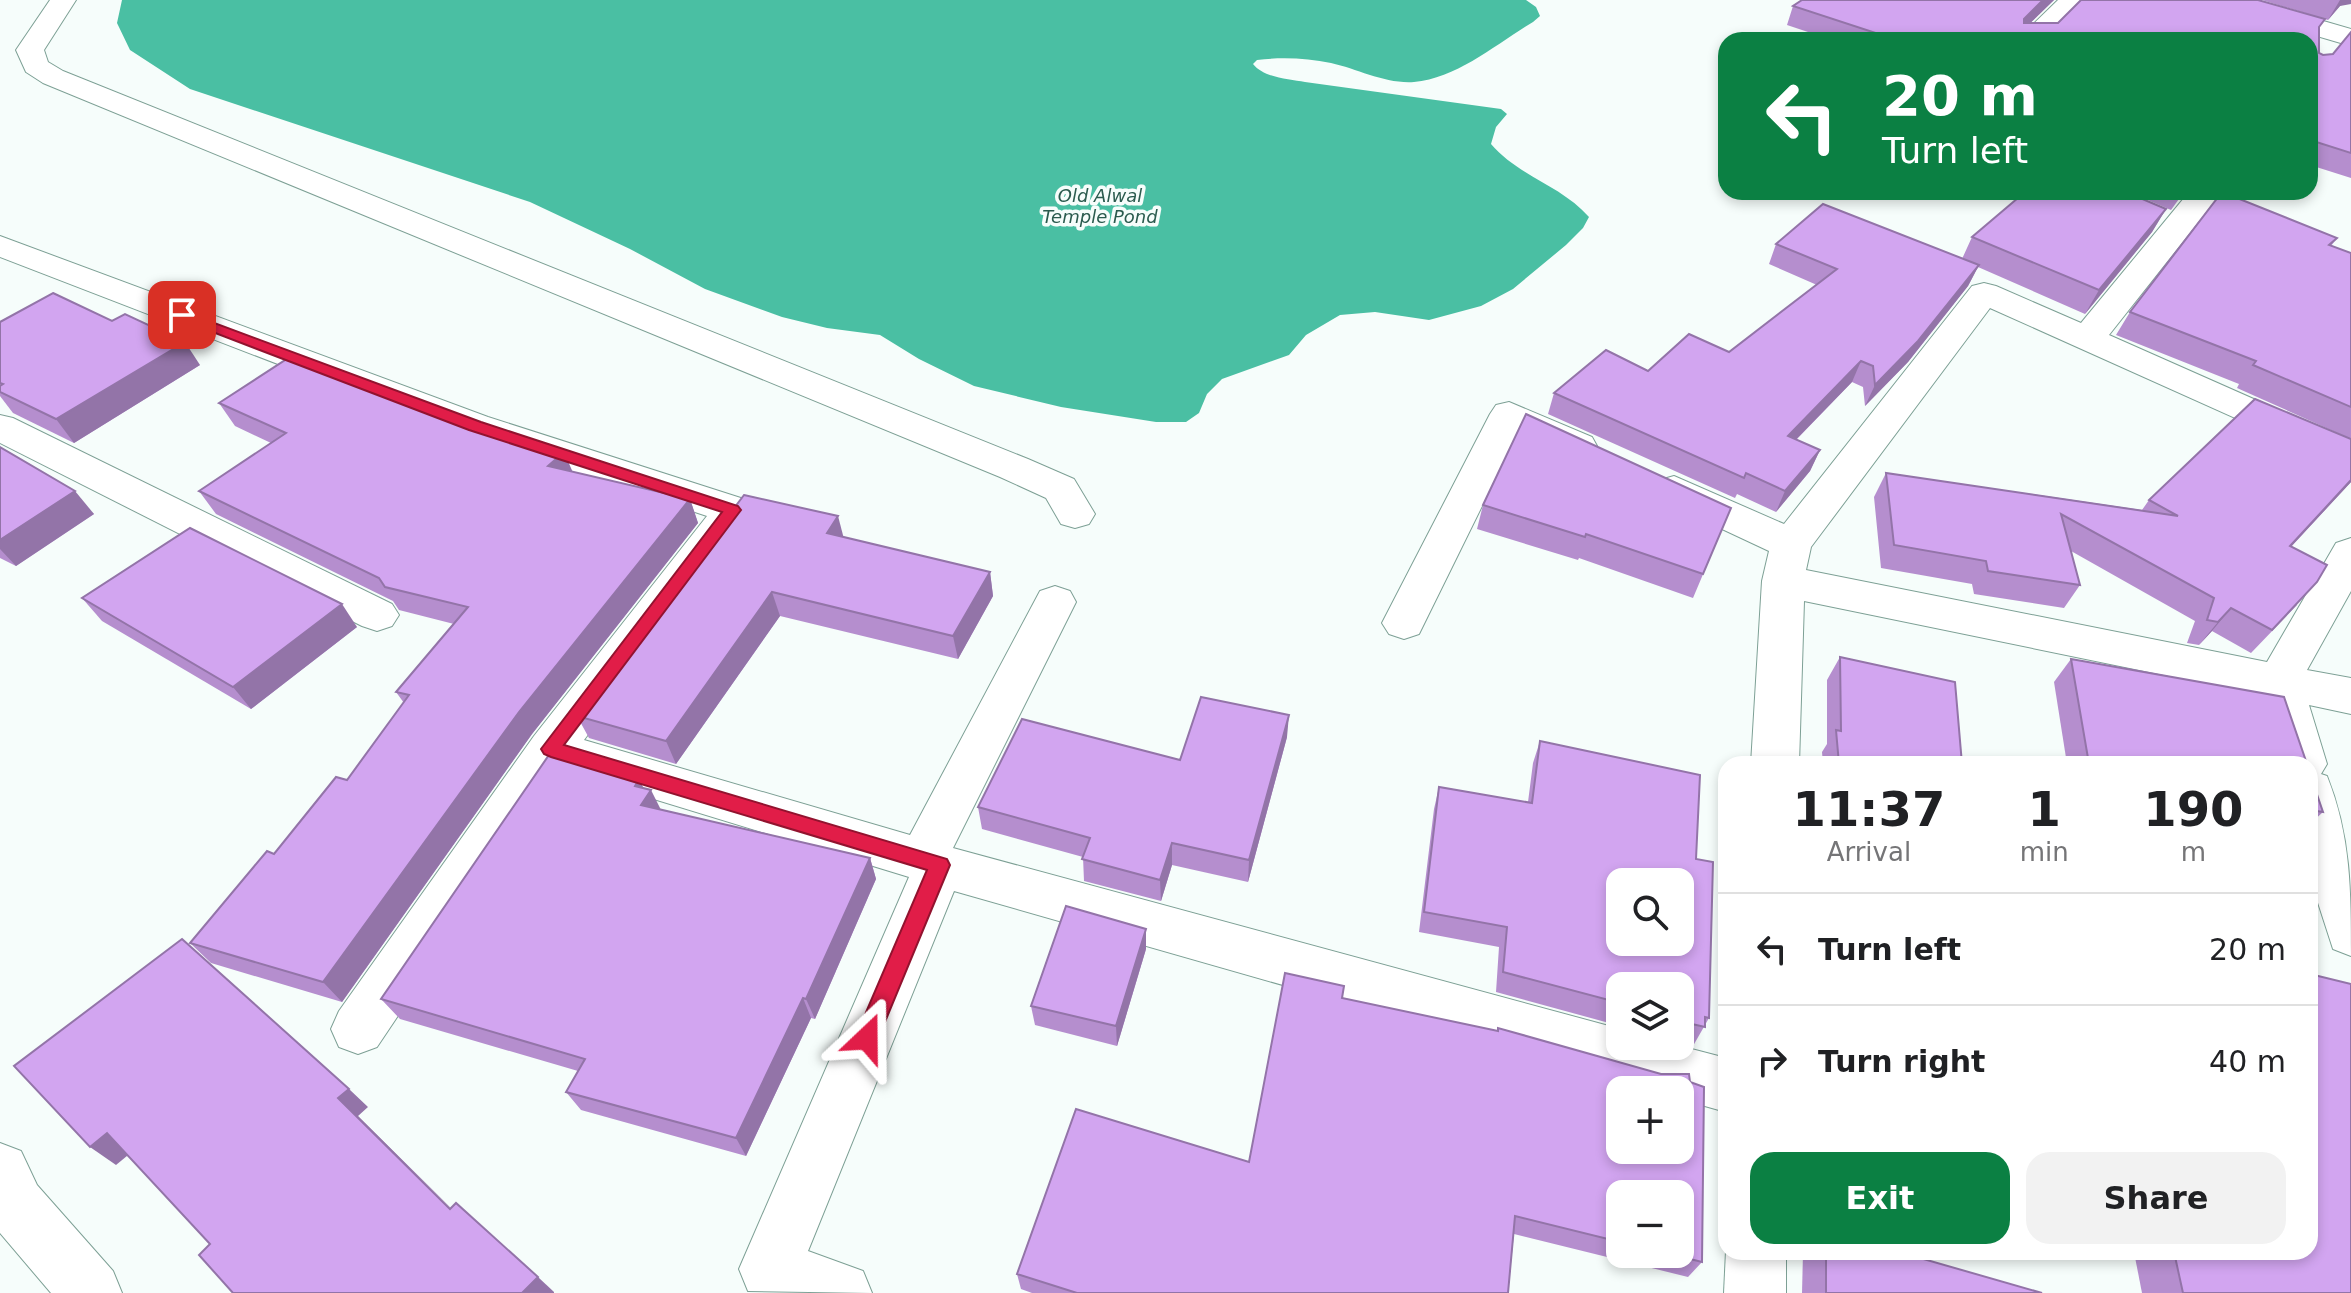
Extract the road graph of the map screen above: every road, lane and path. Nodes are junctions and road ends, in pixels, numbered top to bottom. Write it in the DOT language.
graph roads {
  1 [pos="63,0"];
  2 [pos="2073,0"];
  3 [pos="2223,0"];
  4 [pos="2039,32"];
  5 [pos="2339,35"];
  6 [pos="2195,200"];
  7 [pos="0,246"];
  8 [pos="2088,338"];
  9 [pos="0,427"];
  10 [pos="2351,457"];
  11 [pos="1075,514"];
  12 [pos="2351,553"];
  13 [pos="1787,563"];
  14 [pos="1055,602"];
  15 [pos="377,615"];
  16 [pos="1404,623"];
  17 [pos="2279,680"];
  18 [pos="2351,696"];
  19 [pos="551,749"];
  20 [pos="1775,756"];
  21 [pos="2301,756"];
  22 [pos="2318,818"];
  23 [pos="931,863"];
  24 [pos="2351,933"];
  25 [pos="358,1029"];
  26 [pos="1718,1083"];
  27 [pos="0,1172"];
  28 [pos="1756,1260"];
  29 [pos="91,1293"];
  30 [pos="841,1293"];
  31 [pos="1755,1293"];
  1 -- 11 [label="street"];
  2 -- 4 [label="street"];
  3 -- 5 [label="street"];
  6 -- 8 [label="street"];
  7 -- 19 [label="street"];
  8 -- 10 [label="street"];
  8 -- 13 [label="street"];
  9 -- 15 [label="street"];
  12 -- 17 [label="street"];
  13 -- 16 [label="street"];
  13 -- 17 [label="street"];
  13 -- 20 [label="street"];
  14 -- 23 [label="street"];
  17 -- 18 [label="street"];
  17 -- 21 [label="street"];
  19 -- 23 [label="street"];
  19 -- 25 [label="street"];
  22 -- 24 [label="street"];
  23 -- 26 [label="street"];
  23 -- 30 [label="street"];
  27 -- 29 [label="street"];
  28 -- 31 [label="street"];
}
